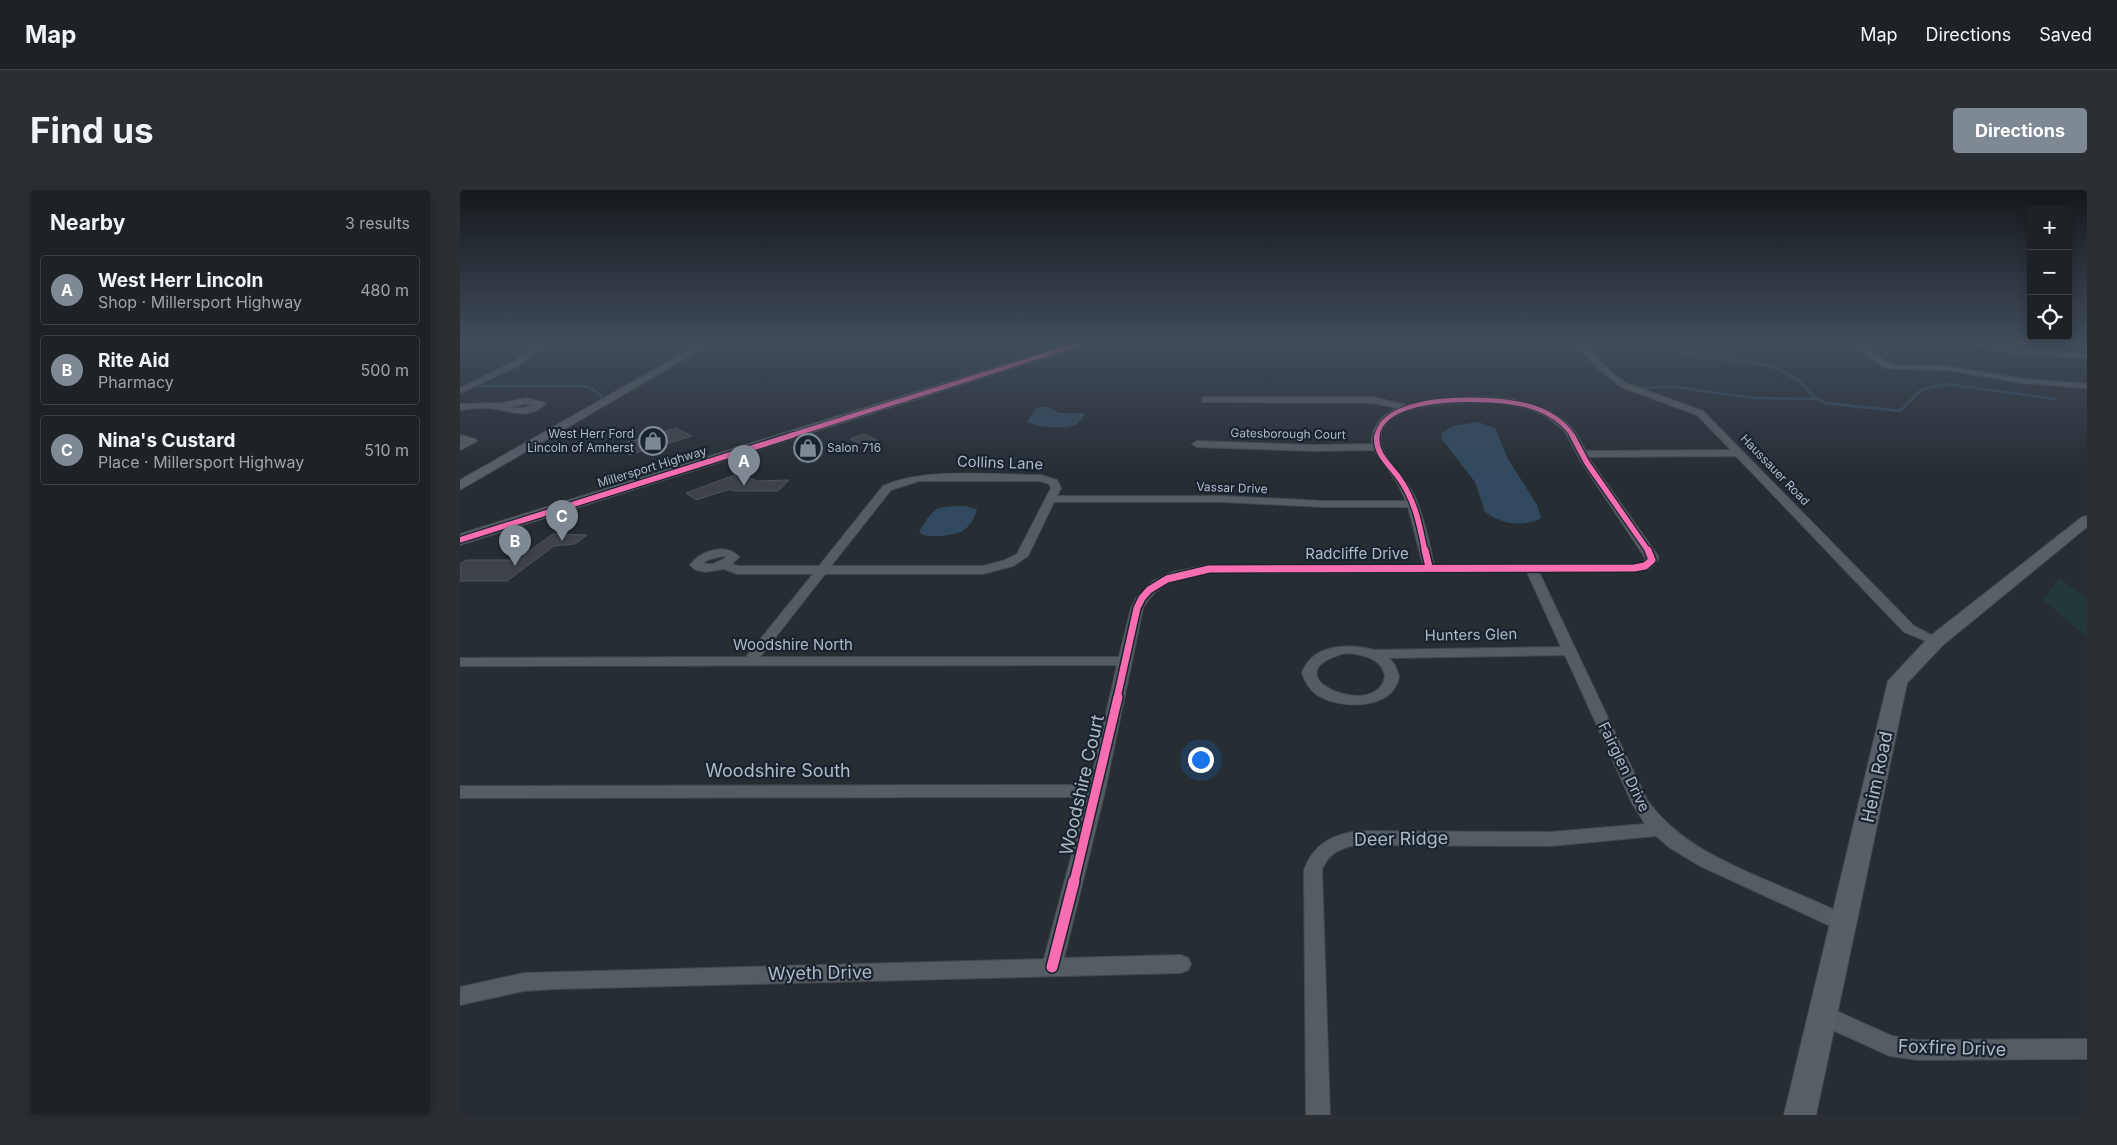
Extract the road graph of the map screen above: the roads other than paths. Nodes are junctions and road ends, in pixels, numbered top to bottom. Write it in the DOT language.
graph roads {
  1 [pos="631,387"];
  2 [pos="943,387"];
  3 [pos="1627,387"];
  4 [pos="1205,400"];
  5 [pos="501,406"];
  6 [pos="460,407"];
  7 [pos="1408,408"];
  8 [pos="460,438"];
  9 [pos="1197,444"];
  10 [pos="460,447"];
  11 [pos="1378,447"];
  12 [pos="1740,453"];
  13 [pos="1582,454"];
  14 [pos="460,478"];
  15 [pos="475,478"];
  16 [pos="460,486"];
  17 [pos="1051,499"];
  18 [pos="1412,504"];
  19 [pos="2085,525"];
  20 [pos="460,540"];
  21 [pos="724,564"];
  22 [pos="1429,567"];
  23 [pos="1531,568"];
  24 [pos="822,570"];
  25 [pos="1137,608"];
  26 [pos="1936,641"];
  27 [pos="1570,650"];
  28 [pos="1373,654"];
  29 [pos="750,661"];
  30 [pos="1126,661"];
  31 [pos="460,662"];
  32 [pos="1097,791"];
  33 [pos="460,792"];
  34 [pos="1658,829"];
  35 [pos="1844,922"];
  36 [pos="1181,964"];
  37 [pos="1052,967"];
  38 [pos="460,996"];
  39 [pos="1823,1015"];
  40 [pos="2087,1049"];
  41 [pos="1318,1115"];
  42 [pos="1800,1115"];
  1 -- 15 [label="street"];
  2 -- 20 [label="main road, Millersport Highway"];
  3 -- 12 [label="street, Haussauer Road"];
  4 -- 7 [label="street"];
  5 -- 6 [label="street"];
  7 -- 11 [label="street"];
  7 -- 13 [label="street, Radcliffe Drive"];
  8 -- 10 [label="street"];
  9 -- 11 [label="street, Gatesborough Court"];
  11 -- 18 [label="street"];
  12 -- 13 [label="street"];
  12 -- 26 [label="street, Haussauer Road"];
  13 -- 23 [label="street, Radcliffe Drive"];
  14 -- 15 [label="street"];
  15 -- 16 [label="street"];
  17 -- 18 [label="street, Vassar Drive"];
  17 -- 24 [label="street"];
  17 -- 24 [label="street, Collins Lane"];
  18 -- 22 [label="street"];
  19 -- 26 [label="street, Heim Road"];
  21 -- 24 [label="street"];
  22 -- 23 [label="street, Radcliffe Drive"];
  22 -- 25 [label="street, Radcliffe Drive"];
  23 -- 27 [label="street, Fairglen Drive"];
  24 -- 29 [label="street, Collins Lane"];
  25 -- 30 [label="street, Woodshire Court"];
  26 -- 35 [label="street, Heim Road"];
  27 -- 28 [label="street, Hunters Glen"];
  27 -- 34 [label="street, Fairglen Drive"];
  28 -- 28 [label="street, Hunters Glen"];
  29 -- 30 [label="street, Woodshire North"];
  29 -- 31 [label="street, Woodshire North"];
  30 -- 32 [label="street, Woodshire Court"];
  32 -- 33 [label="street, Woodshire South"];
  32 -- 37 [label="street, Woodshire Court"];
  34 -- 35 [label="street, Fairglen Drive"];
  34 -- 41 [label="street, Deer Ridge"];
  35 -- 39 [label="street, Heim Road"];
  36 -- 37 [label="street, Wyeth Drive"];
  37 -- 38 [label="street, Wyeth Drive"];
  39 -- 40 [label="street, Foxfire Drive"];
  39 -- 42 [label="street, Heim Road"];
}
